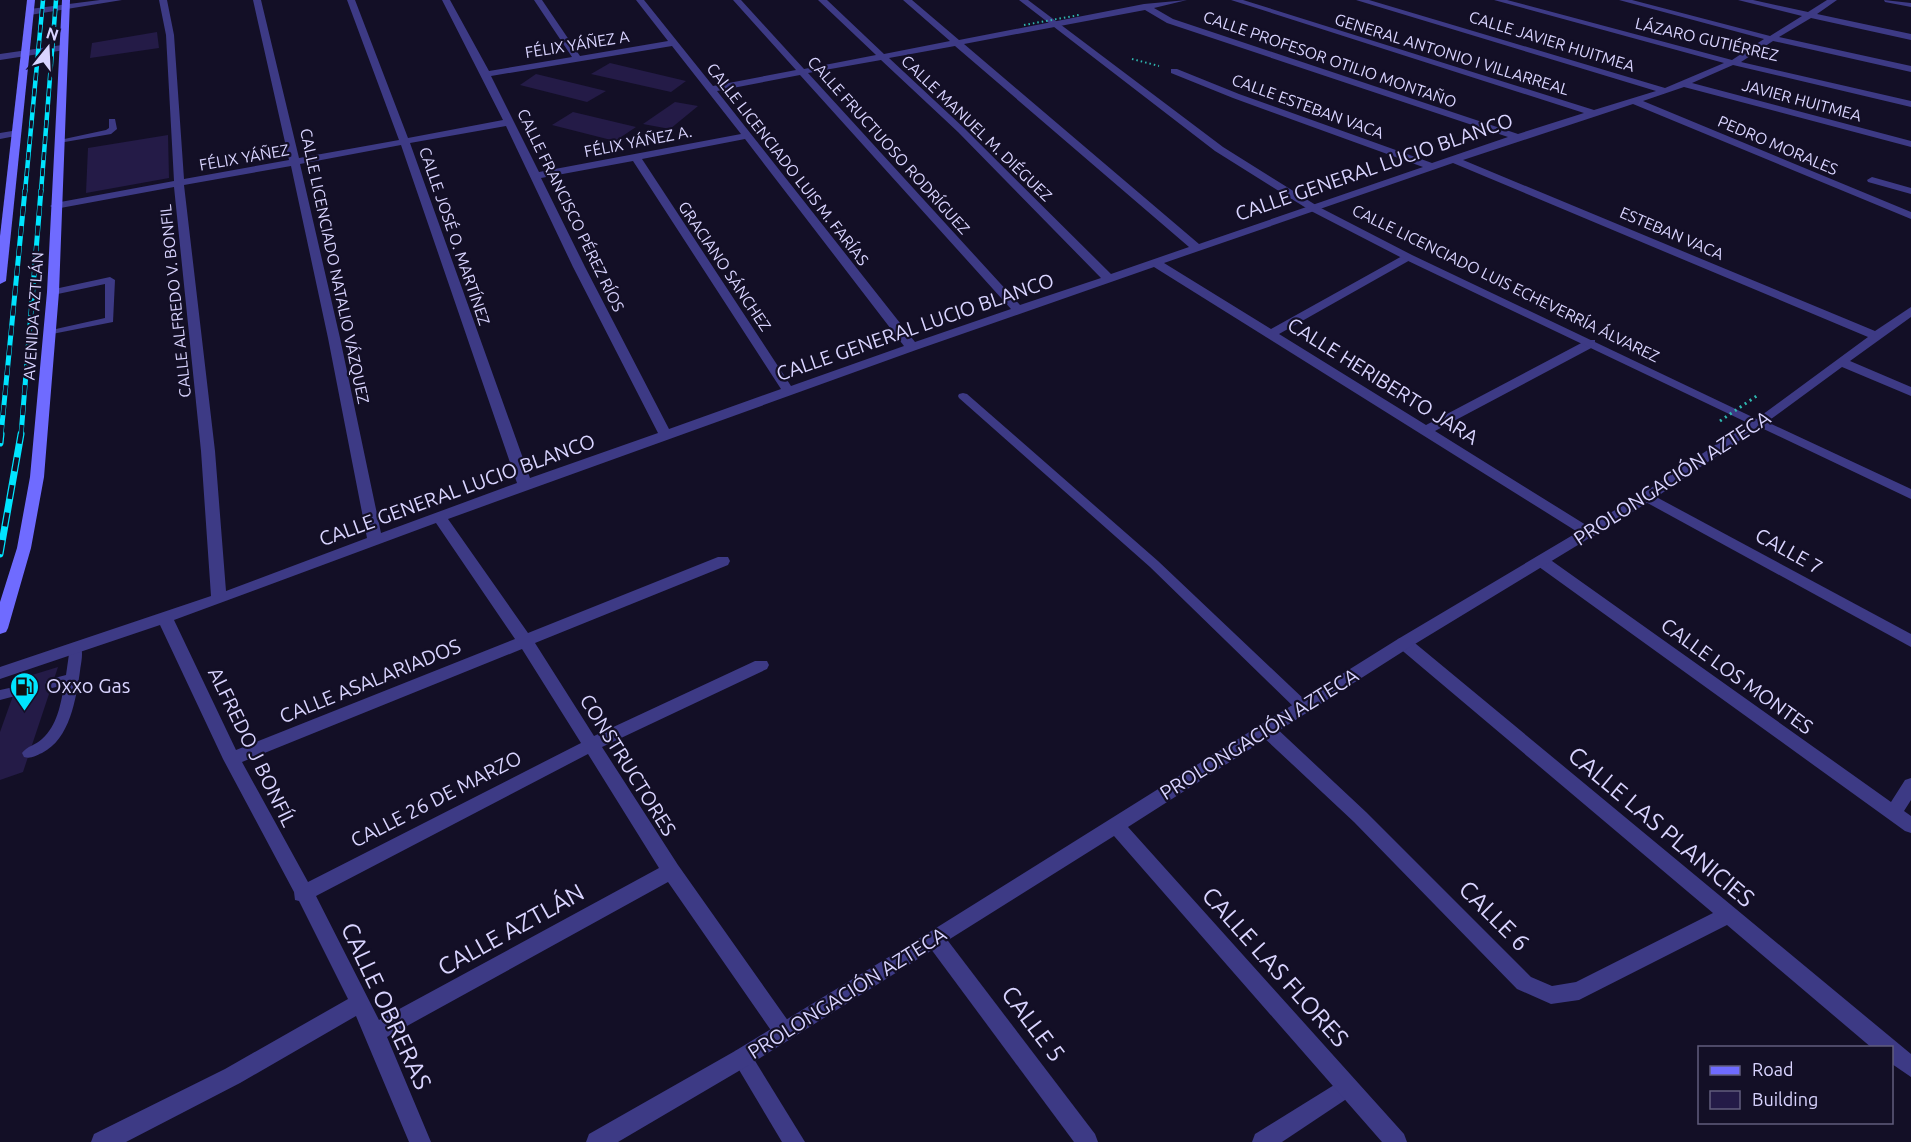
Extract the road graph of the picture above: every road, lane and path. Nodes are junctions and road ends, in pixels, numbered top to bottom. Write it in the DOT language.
graph roads {
  1 [pos="31,0"];
  2 [pos="118,0"];
  3 [pos="163,0"];
  4 [pos="257,0"];
  5 [pos="351,0"];
  6 [pos="446,0"];
  7 [pos="538,0"];
  8 [pos="640,0"];
  9 [pos="737,0"];
  10 [pos="822,0"];
  11 [pos="907,0"];
  12 [pos="1023,0"];
  13 [pos="1138,0"];
  14 [pos="1183,0"];
  15 [pos="1235,0"];
  16 [pos="1360,0"];
  17 [pos="1498,0"];
  18 [pos="1623,0"];
  19 [pos="1742,0"];
  20 [pos="1833,0"];
  21 [pos="1888,0"];
  22 [pos="66,4"];
  23 [pos="1911,5"];
  24 [pos="1146,8"];
  25 [pos="30,12"];
  26 [pos="1079,15"];
  27 [pos="1810,15"];
  28 [pos="1024,25"];
  29 [pos="1056,25"];
  30 [pos="1911,37"];
  31 [pos="1771,38"];
  32 [pos="673,43"];
  33 [pos="957,43"];
  34 [pos="63,48"];
  35 [pos="26,53"];
  36 [pos="0,57"];
  37 [pos="881,57"];
  38 [pos="578,59"];
  39 [pos="1734,62"];
  40 [pos="1911,69"];
  41 [pos="802,71"];
  42 [pos="1174,71"];
  43 [pos="486,74"];
  44 [pos="1684,84"];
  45 [pos="711,89"];
  46 [pos="1666,91"];
  47 [pos="1634,101"];
  48 [pos="1911,104"];
  49 [pos="1592,113"];
  50 [pos="112,121"];
  51 [pos="510,122"];
  52 [pos="18,133"];
  53 [pos="0,136"];
  54 [pos="746,136"];
  55 [pos="1518,138"];
  56 [pos="59,141"];
  57 [pos="405,142"];
  58 [pos="1911,144"];
  59 [pos="636,157"];
  60 [pos="1455,160"];
  61 [pos="297,163"];
  62 [pos="1432,167"];
  63 [pos="536,176"];
  64 [pos="1872,180"];
  65 [pos="179,183"];
  66 [pos="1911,191"];
  67 [pos="55,206"];
  68 [pos="1315,209"];
  69 [pos="1911,216"];
  70 [pos="1198,249"];
  71 [pos="1408,257"];
  72 [pos="1156,263"];
  73 [pos="1110,280"];
  74 [pos="0,281"];
  75 [pos="53,292"];
  76 [pos="1019,311"];
  77 [pos="1908,317"];
  78 [pos="50,333"];
  79 [pos="1271,334"];
  80 [pos="1876,336"];
  81 [pos="1591,343"];
  82 [pos="912,347"];
  83 [pos="1841,362"];
  84 [pos="788,391"];
  85 [pos="1911,392"];
  86 [pos="1758,395"];
  87 [pos="963,396"];
  88 [pos="1720,420"];
  89 [pos="1758,423"];
  90 [pos="1427,430"];
  91 [pos="666,435"];
  92 [pos="525,484"];
  93 [pos="1911,494"];
  94 [pos="1647,497"];
  95 [pos="440,517"];
  96 [pos="1589,533"];
  97 [pos="375,541"];
  98 [pos="1539,560"];
  99 [pos="723,561"];
  100 [pos="219,599"];
  101 [pos="165,618"];
  102 [pos="0,628"];
  103 [pos="525,641"];
  104 [pos="1911,641"];
  105 [pos="1404,643"];
  106 [pos="76,647"];
  107 [pos="761,665"];
  108 [pos="0,673"];
  109 [pos="72,679"];
  110 [pos="52,683"];
  111 [pos="1303,706"];
  112 [pos="1267,730"];
  113 [pos="591,745"];
  114 [pos="29,753"];
  115 [pos="232,759"];
  116 [pos="1911,785"];
  117 [pos="1893,813"];
  118 [pos="1116,826"];
  119 [pos="1911,826"];
  120 [pos="671,871"];
  121 [pos="302,894"];
  122 [pos="1726,915"];
  123 [pos="935,939"];
  124 [pos="360,1003"];
  125 [pos="784,1032"];
  126 [pos="375,1033"];
  127 [pos="1887,1046"];
  128 [pos="1893,1052"];
  129 [pos="742,1058"];
  130 [pos="1911,1067"];
  131 [pos="1347,1087"];
  132 [pos="102,1142"];
  133 [pos="420,1142"];
  134 [pos="597,1142"];
  135 [pos="794,1142"];
  136 [pos="1087,1142"];
  137 [pos="1263,1142"];
  138 [pos="1396,1142"];
  1 -- 25 [label="main road, AVENIDA AZTLÁN"];
  2 -- 22 [label="street"];
  3 -- 65 [label="street, CALLE ALFREDO V. BONFIL"];
  4 -- 61 [label="street, CALLE LICENCIADO NATALIO VÁZQUEZ"];
  5 -- 57 [label="street, CALLE JOSÉ O. MARTÍNEZ"];
  6 -- 43 [label="street, CALLE FRANCISCO PÉREZ RÍOS"];
  7 -- 38 [label="street"];
  8 -- 32 [label="street, CALLE LICENCIADO LUIS M. FARÍAS"];
  9 -- 41 [label="street, CALLE FRUCTUOSO RODRÍGUEZ"];
  10 -- 37 [label="street, CALLE MANUEL M. DIÉGUEZ"];
  11 -- 33 [label="street"];
  12 -- 29 [label="street, CALLE LICENCIADO LUIS ECHEVERRÍA ÁLVAREZ"];
  13 -- 24 [label="street, CALLE PROFESOR OTILIO MONTAÑO"];
  14 -- 24 [label="street"];
  15 -- 49 [label="street, GENERAL ANTONIO I VILLARREAL"];
  16 -- 46 [label="street, CALLE JAVIER HUITMEA"];
  17 -- 39 [label="street, LÁZARO GUTIÉRREZ"];
  18 -- 31 [label="street"];
  19 -- 27 [label="street"];
  20 -- 27 [label="street, CALLE GENERAL LUCIO BLANCO"];
  21 -- 23 [label="street"];
  22 -- 25 [label="street"];
  22 -- 34 [label="main road, AVENIDA AZTLÁN"];
  24 -- 29 [label="street"];
  24 -- 55 [label="street, CALLE PROFESOR OTILIO MONTAÑO"];
  25 -- 35 [label="main road, AVENIDA AZTLÁN"];
  26 -- 28 [label="path, bridge"];
  27 -- 30 [label="street"];
  27 -- 31 [label="street, CALLE GENERAL LUCIO BLANCO"];
  29 -- 33 [label="street"];
  29 -- 68 [label="street, CALLE LICENCIADO LUIS ECHEVERRÍA ÁLVAREZ"];
  31 -- 39 [label="street, CALLE GENERAL LUCIO BLANCO"];
  31 -- 40 [label="street"];
  32 -- 38 [label="street, FÉLIX YÁÑEZ A"];
  32 -- 45 [label="street, CALLE LICENCIADO LUIS M. FARÍAS"];
  33 -- 37 [label="street"];
  33 -- 70 [label="street"];
  34 -- 35 [label="street"];
  34 -- 56 [label="main road, AVENIDA AZTLÁN"];
  35 -- 36 [label="street"];
  35 -- 52 [label="main road, AVENIDA AZTLÁN"];
  37 -- 41 [label="street"];
  37 -- 73 [label="street, CALLE MANUEL M. DIÉGUEZ"];
  38 -- 43 [label="street, FÉLIX YÁÑEZ A"];
  39 -- 44 [label="street, CALLE GENERAL LUCIO BLANCO"];
  39 -- 48 [label="street, LÁZARO GUTIÉRREZ"];
  41 -- 45 [label="street"];
  41 -- 76 [label="street, CALLE FRUCTUOSO RODRÍGUEZ"];
  42 -- 62 [label="street, CALLE ESTEBAN VACA"];
  43 -- 51 [label="street, CALLE FRANCISCO PÉREZ RÍOS"];
  44 -- 46 [label="street, CALLE GENERAL LUCIO BLANCO"];
  44 -- 58 [label="street, JAVIER HUITMEA"];
  45 -- 54 [label="street, CALLE LICENCIADO LUIS M. FARÍAS"];
  46 -- 47 [label="street, CALLE GENERAL LUCIO BLANCO"];
  47 -- 49 [label="street, CALLE GENERAL LUCIO BLANCO"];
  47 -- 69 [label="street, PEDRO MORALES"];
  49 -- 55 [label="street, CALLE GENERAL LUCIO BLANCO"];
  50 -- 56 [label="lane"];
  51 -- 57 [label="street, FÉLIX YÁÑEZ"];
  51 -- 63 [label="street, CALLE FRANCISCO PÉREZ RÍOS"];
  52 -- 53 [label="street"];
  52 -- 74 [label="main road, AVENIDA AZTLÁN"];
  54 -- 59 [label="street, FÉLIX YÁÑEZ A."];
  54 -- 82 [label="street, CALLE LICENCIADO LUIS M. FARÍAS"];
  55 -- 60 [label="street, CALLE GENERAL LUCIO BLANCO"];
  56 -- 67 [label="main road, AVENIDA AZTLÁN"];
  57 -- 61 [label="street, FÉLIX YÁÑEZ"];
  57 -- 92 [label="street, CALLE JOSÉ O. MARTÍNEZ"];
  59 -- 63 [label="street, FÉLIX YÁÑEZ A."];
  59 -- 84 [label="street, GRACIANO SÁNCHEZ"];
  60 -- 62 [label="street, CALLE GENERAL LUCIO BLANCO"];
  60 -- 80 [label="street, ESTEBAN VACA"];
  61 -- 65 [label="street, FÉLIX YÁÑEZ"];
  61 -- 97 [label="street, CALLE LICENCIADO NATALIO VÁZQUEZ"];
  62 -- 68 [label="street, CALLE GENERAL LUCIO BLANCO"];
  63 -- 91 [label="street, CALLE FRANCISCO PÉREZ RÍOS"];
  64 -- 66 [label="street"];
  65 -- 67 [label="street, FÉLIX YÁÑEZ"];
  65 -- 100 [label="street, CALLE ALFREDO V. BONFIL"];
  67 -- 75 [label="main road, AVENIDA AZTLÁN"];
  68 -- 70 [label="street, CALLE GENERAL LUCIO BLANCO"];
  68 -- 71 [label="street, CALLE LICENCIADO LUIS ECHEVERRÍA ÁLVAREZ"];
  70 -- 72 [label="street, CALLE GENERAL LUCIO BLANCO"];
  71 -- 79 [label="street"];
  71 -- 81 [label="street, CALLE LICENCIADO LUIS ECHEVERRÍA ÁLVAREZ"];
  72 -- 73 [label="street, CALLE GENERAL LUCIO BLANCO"];
  72 -- 79 [label="street, CALLE HERIBERTO JARA"];
  73 -- 76 [label="street, CALLE GENERAL LUCIO BLANCO"];
  75 -- 78 [label="main road, AVENIDA AZTLÁN"];
  75 -- 78 [label="lane"];
  76 -- 82 [label="street, CALLE GENERAL LUCIO BLANCO"];
  77 -- 80 [label="street, PROLONGACIÓN AZTECA"];
  78 -- 102 [label="main road, AVENIDA AZTLÁN"];
  79 -- 90 [label="street, CALLE HERIBERTO JARA"];
  80 -- 83 [label="street, PROLONGACIÓN AZTECA"];
  81 -- 89 [label="street, CALLE LICENCIADO LUIS ECHEVERRÍA ÁLVAREZ"];
  81 -- 90 [label="street"];
  82 -- 84 [label="street, CALLE GENERAL LUCIO BLANCO"];
  83 -- 85 [label="street"];
  83 -- 89 [label="street, PROLONGACIÓN AZTECA"];
  84 -- 91 [label="street, CALLE GENERAL LUCIO BLANCO"];
  86 -- 88 [label="path, bridge"];
  87 -- 111 [label="lane"];
  89 -- 93 [label="street, CALLE LICENCIADO LUIS ECHEVERRÍA ÁLVAREZ"];
  89 -- 94 [label="street, PROLONGACIÓN AZTECA"];
  90 -- 96 [label="street, CALLE HERIBERTO JARA"];
  91 -- 92 [label="street, CALLE GENERAL LUCIO BLANCO"];
  92 -- 95 [label="street, CALLE GENERAL LUCIO BLANCO"];
  94 -- 96 [label="street, PROLONGACIÓN AZTECA"];
  94 -- 104 [label="street, CALLE 7"];
  95 -- 97 [label="street, CALLE GENERAL LUCIO BLANCO"];
  95 -- 103 [label="street, CONSTRUCTORES"];
  96 -- 98 [label="street, PROLONGACIÓN AZTECA"];
  97 -- 100 [label="street, CALLE GENERAL LUCIO BLANCO"];
  98 -- 105 [label="street, PROLONGACIÓN AZTECA"];
  98 -- 117 [label="street, CALLE LOS MONTES"];
  99 -- 103 [label="street, CALLE ASALARIADOS"];
  100 -- 101 [label="street, CALLE GENERAL LUCIO BLANCO"];
  101 -- 106 [label="street, CALLE GENERAL LUCIO BLANCO"];
  101 -- 115 [label="street, ALFREDO J BONFÍL"];
  103 -- 113 [label="street, CONSTRUCTORES"];
  103 -- 115 [label="street, CALLE ASALARIADOS"];
  105 -- 111 [label="street, PROLONGACIÓN AZTECA"];
  105 -- 122 [label="street, CALLE LAS PLANICIES"];
  106 -- 108 [label="street, CALLE GENERAL LUCIO BLANCO"];
  106 -- 109 [label="lane"];
  107 -- 113 [label="street, CALLE 26 DE MARZO"];
  109 -- 110 [label="lane"];
  109 -- 114 [label="lane"];
  111 -- 112 [label="street, PROLONGACIÓN AZTECA"];
  112 -- 118 [label="street, PROLONGACIÓN AZTECA"];
  112 -- 122 [label="street, CALLE 6"];
  113 -- 120 [label="street, CONSTRUCTORES"];
  113 -- 121 [label="street, CALLE 26 DE MARZO"];
  115 -- 121 [label="street, ALFREDO J BONFÍL"];
  116 -- 117 [label="street"];
  117 -- 119 [label="street, CALLE LOS MONTES"];
  118 -- 123 [label="street, PROLONGACIÓN AZTECA"];
  118 -- 131 [label="street, CALLE LAS FLORES"];
  120 -- 125 [label="street, CONSTRUCTORES"];
  120 -- 126 [label="street, CALLE AZTLÁN"];
  121 -- 124 [label="street, CALLE OBRERAS"];
  122 -- 127 [label="street, CALLE LAS PLANICIES"];
  123 -- 125 [label="street, PROLONGACIÓN AZTECA"];
  123 -- 136 [label="street, CALLE 5"];
  124 -- 126 [label="street, CALLE OBRERAS"];
  124 -- 132 [label="street"];
  125 -- 129 [label="street, PROLONGACIÓN AZTECA"];
  126 -- 133 [label="street, CALLE OBRERAS"];
  128 -- 130 [label="street"];
  129 -- 134 [label="street, PROLONGACIÓN AZTECA"];
  129 -- 135 [label="street"];
  131 -- 137 [label="street"];
  131 -- 138 [label="street, CALLE LAS FLORES"];
}
